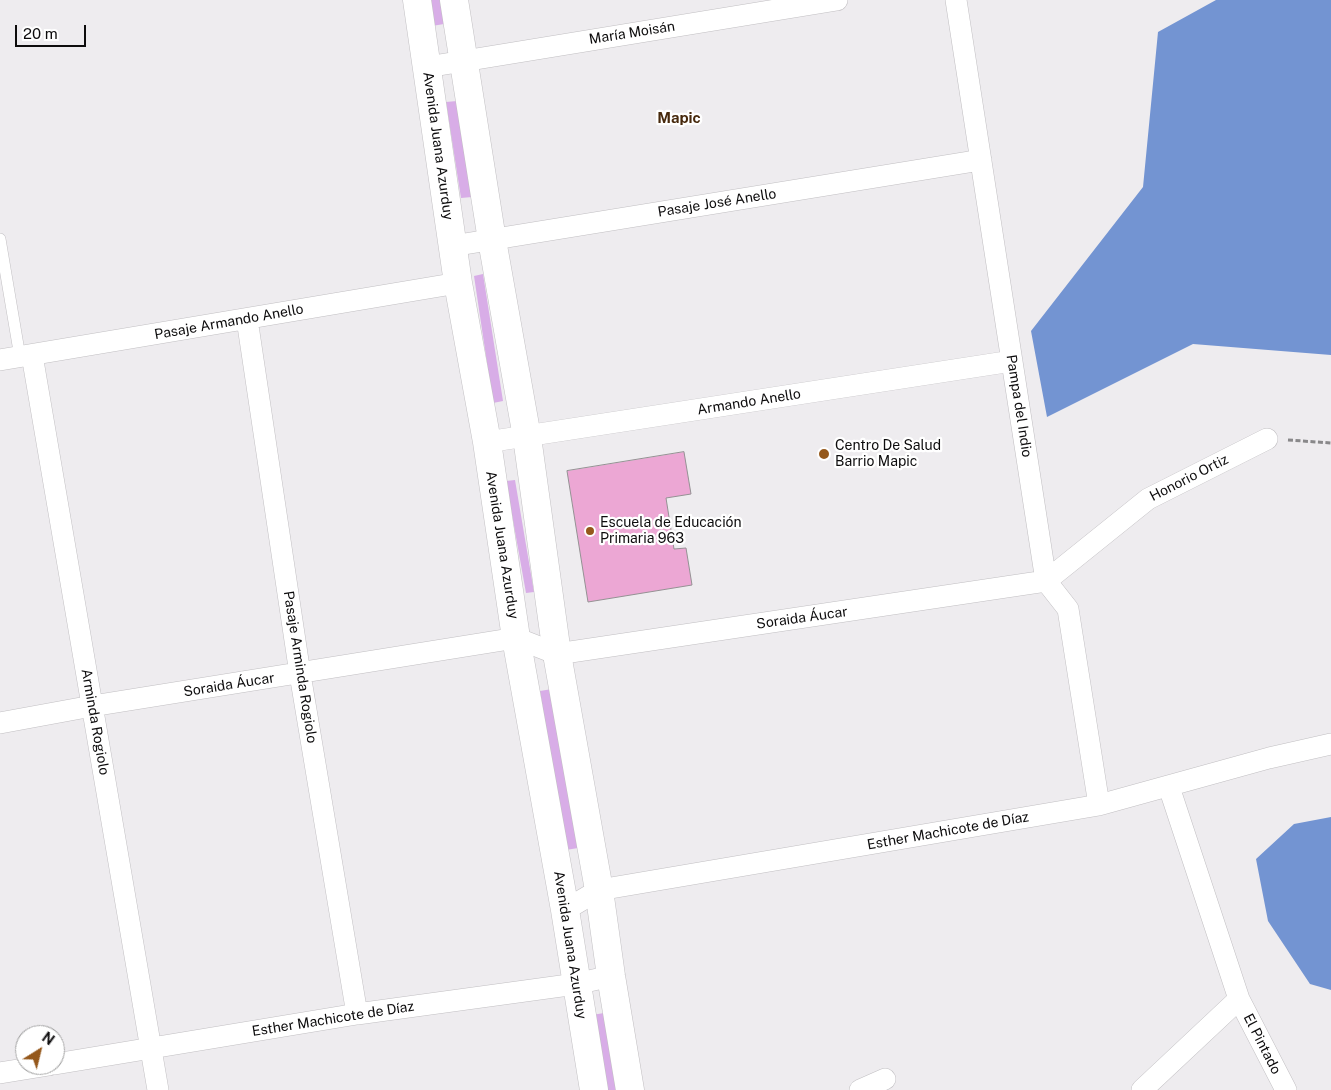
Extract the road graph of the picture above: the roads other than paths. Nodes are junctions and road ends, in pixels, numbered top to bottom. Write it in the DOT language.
graph roads {
  1 [pos="417,0"];
  2 [pos="454,0"];
  3 [pos="837,0"];
  4 [pos="956,0"];
  5 [pos="462,60"];
  6 [pos="426,67"];
  7 [pos="981,160"];
  8 [pos="0,239"];
  9 [pos="492,240"];
  10 [pos="452,246"];
  11 [pos="458,284"];
  12 [pos="248,319"];
  13 [pos="17,357"];
  14 [pos="1012,361"];
  15 [pos="527,437"];
  16 [pos="1267,439"];
  17 [pos="487,442"];
  18 [pos="1046,581"];
  19 [pos="516,638"];
  20 [pos="557,654"];
  21 [pos="300,674"];
  22 [pos="92,706"];
  23 [pos="0,723"];
  24 [pos="1331,744"];
  25 [pos="1169,787"];
  26 [pos="1099,805"];
  27 [pos="599,890"];
  28 [pos="565,910"];
  29 [pos="611,976"];
  30 [pos="576,984"];
  31 [pos="1239,998"];
  32 [pos="357,1014"];
  33 [pos="150,1049"];
  34 [pos="65,1062"];
  35 [pos="15,1071"];
  36 [pos="0,1073"];
  37 [pos="885,1079"];
  38 [pos="158,1090"];
  39 [pos="594,1090"];
  40 [pos="630,1090"];
  41 [pos="860,1090"];
  42 [pos="1142,1090"];
  43 [pos="1286,1090"];
  1 -- 6 [label="main road, Avenida Juana Azurduy"];
  2 -- 5 [label="main road"];
  3 -- 5 [label="street, María Moisán"];
  4 -- 7 [label="street, Pampa del Indio"];
  5 -- 6 [label="street, María Moisán"];
  5 -- 9 [label="main road"];
  6 -- 10 [label="main road, Avenida Juana Azurduy"];
  7 -- 9 [label="street, Pasaje José Anello"];
  7 -- 14 [label="street, Pampa del Indio"];
  8 -- 13 [label="lane"];
  9 -- 10 [label="street, Pasaje José Anello"];
  9 -- 15 [label="main road"];
  10 -- 11 [label="main road, Avenida Juana Azurduy"];
  11 -- 12 [label="street, Pasaje Armando Anello"];
  11 -- 17 [label="main road, Avenida Juana Azurduy"];
  12 -- 13 [label="street, Pasaje Armando Anello"];
  12 -- 21 [label="street, Pasaje Arminda Rogiolo"];
  13 -- 22 [label="street, Arminda Rogiolo"];
  14 -- 15 [label="street, Armando Anello"];
  14 -- 18 [label="street, Pampa del Indio"];
  15 -- 17 [label="street, Armando Anello"];
  15 -- 20 [label="main road"];
  16 -- 18 [label="street, Honorio Ortiz"];
  17 -- 19 [label="main road, Avenida Juana Azurduy"];
  18 -- 20 [label="street, Soraida Áucar"];
  18 -- 26 [label="street, Pampa del Indio"];
  19 -- 20 [label="street"];
  19 -- 21 [label="street, Soraida Áucar"];
  19 -- 28 [label="main road, Avenida Juana Azurduy"];
  20 -- 27 [label="main road"];
  21 -- 22 [label="street, Soraida Áucar"];
  21 -- 32 [label="street, Pasaje Arminda Rogiolo"];
  22 -- 23 [label="street, Soraida Áucar"];
  22 -- 33 [label="street, Arminda Rogiolo"];
  24 -- 25 [label="street, Esther Machicote de Díaz"];
  25 -- 26 [label="street, Esther Machicote de Díaz"];
  25 -- 31 [label="street, El Pintado"];
  26 -- 27 [label="street, Esther Machicote de Díaz"];
  27 -- 28 [label="street, Esther Machicote de Díaz"];
  27 -- 29 [label="main road"];
  28 -- 30 [label="main road, Avenida Juana Azurduy"];
  29 -- 30 [label="street, Esther Machicote de Díaz"];
  29 -- 40 [label="main road"];
  30 -- 32 [label="street, Esther Machicote de Díaz"];
  30 -- 39 [label="main road, Avenida Juana Azurduy"];
  31 -- 42 [label="street"];
  31 -- 43 [label="street, El Pintado"];
  32 -- 33 [label="street, Esther Machicote de Díaz"];
  33 -- 34 [label="street, Esther Machicote de Díaz"];
  33 -- 38 [label="street, Arminda Rogiolo"];
  35 -- 36 [label="street"];
  37 -- 41 [label="street"];
}
